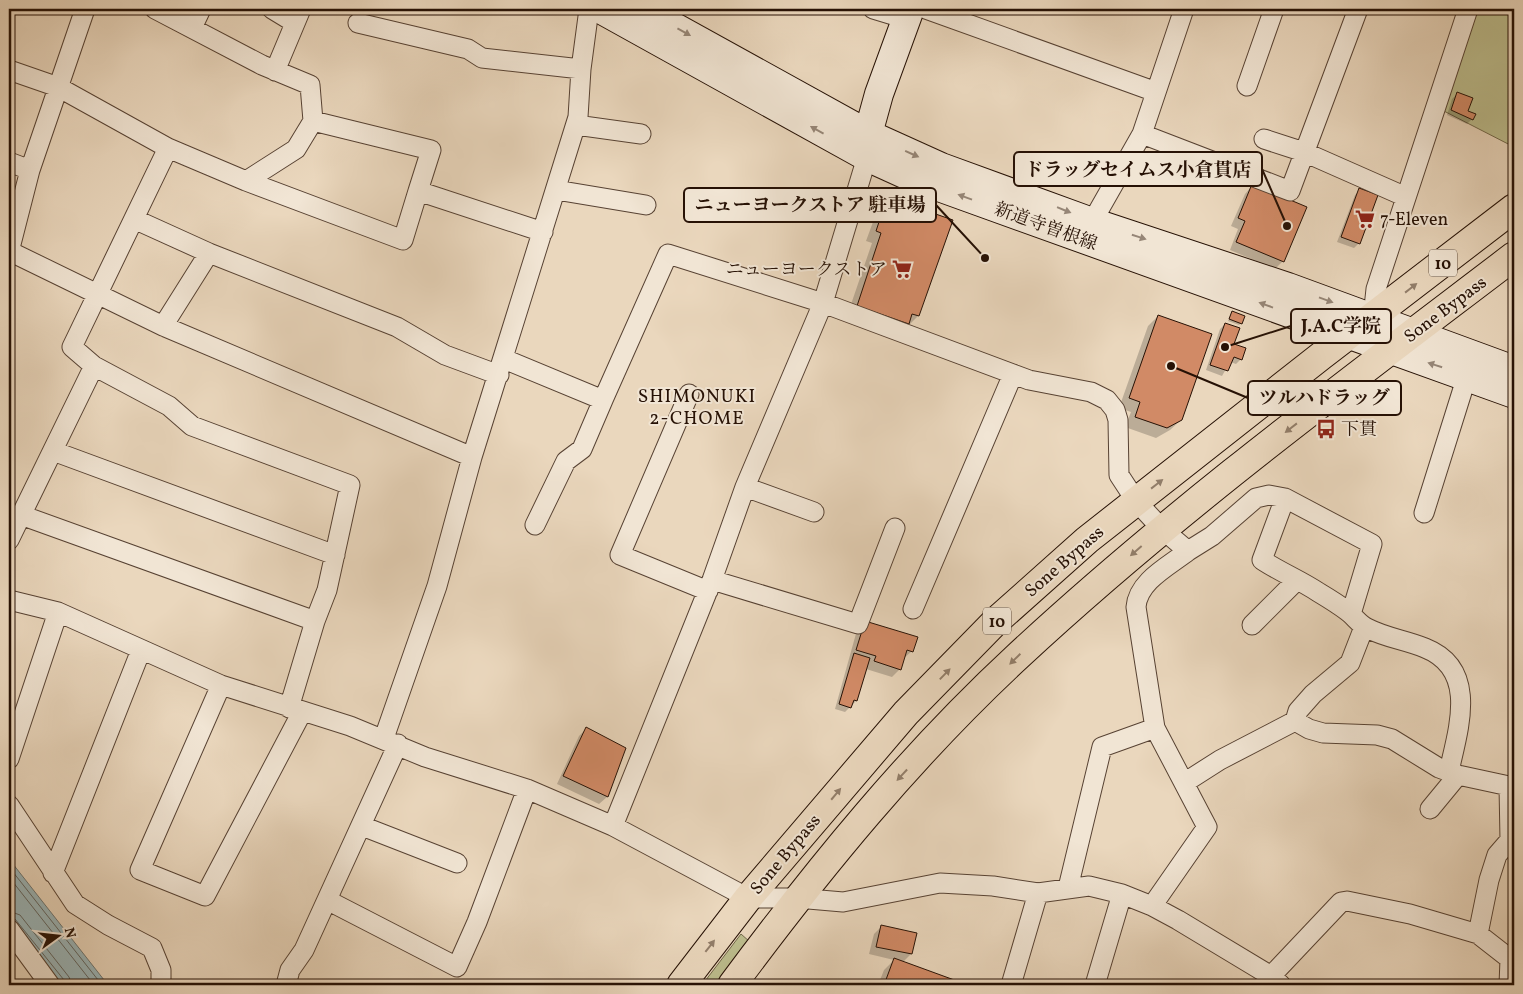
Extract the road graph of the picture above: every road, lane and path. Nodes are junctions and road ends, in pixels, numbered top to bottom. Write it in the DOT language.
graph roads {
  1 [pos="85,9"];
  2 [pos="155,9"];
  3 [pos="201,9"];
  4 [pos="272,9"];
  5 [pos="589,9"];
  6 [pos="600,9"];
  7 [pos="642,9"];
  8 [pos="873,9"];
  9 [pos="1184,9"];
  10 [pos="1274,9"];
  11 [pos="1358,9"];
  12 [pos="1468,9"];
  13 [pos="914,12"];
  14 [pos="298,16"];
  15 [pos="358,23"];
  16 [pos="192,28"];
  17 [pos="581,69"];
  18 [pos="9,70"];
  19 [pos="275,71"];
  20 [pos="1247,86"];
  21 [pos="58,87"];
  22 [pos="1156,92"];
  23 [pos="313,121"];
  24 [pos="576,125"];
  25 [pos="641,134"];
  26 [pos="1142,134"];
  27 [pos="1264,139"];
  28 [pos="868,146"];
  29 [pos="168,148"];
  30 [pos="1304,152"];
  31 [pos="9,162"];
  32 [pos="30,170"];
  33 [pos="246,182"];
  34 [pos="556,190"];
  35 [pos="418,192"];
  36 [pos="1406,197"];
  37 [pos="646,204"];
  38 [pos="1514,208"];
  39 [pos="134,219"];
  40 [pos="1092,222"];
  41 [pos="543,232"];
  42 [pos="9,252"];
  43 [pos="209,253"];
  44 [pos="1514,256"];
  45 [pos="98,294"];
  46 [pos="823,303"];
  47 [pos="1373,318"];
  48 [pos="163,326"];
  49 [pos="1350,334"];
  50 [pos="1412,334"];
  51 [pos="1391,351"];
  52 [pos="94,366"];
  53 [pos="501,367"];
  54 [pos="1514,370"];
  55 [pos="1013,374"];
  56 [pos="1467,376"];
  57 [pos="689,394"];
  58 [pos="1514,394"];
  59 [pos="603,400"];
  60 [pos="53,451"];
  61 [pos="472,457"];
  62 [pos="746,487"];
  63 [pos="1285,498"];
  64 [pos="1136,501"];
  65 [pos="814,512"];
  66 [pos="1424,513"];
  67 [pos="21,515"];
  68 [pos="536,525"];
  69 [pos="895,528"];
  70 [pos="1162,529"];
  71 [pos="9,540"];
  72 [pos="1188,551"];
  73 [pos="335,555"];
  74 [pos="1297,580"];
  75 [pos="710,586"];
  76 [pos="9,600"];
  77 [pos="913,609"];
  78 [pos="58,612"];
  79 [pos="1358,620"];
  80 [pos="315,621"];
  81 [pos="1252,625"];
  82 [pos="141,650"];
  83 [pos="220,685"];
  84 [pos="295,710"];
  85 [pos="16,712"];
  86 [pos="1295,721"];
  87 [pos="1155,728"];
  88 [pos="391,741"];
  89 [pos="9,759"];
  90 [pos="1454,773"];
  91 [pos="1184,783"];
  92 [pos="1512,785"];
  93 [pos="527,789"];
  94 [pos="9,805"];
  95 [pos="1430,809"];
  96 [pos="362,826"];
  97 [pos="613,826"];
  98 [pos="457,862"];
  99 [pos="53,873"];
  100 [pos="1068,888"];
  101 [pos="1038,892"];
  102 [pos="1122,894"];
  103 [pos="748,898"];
  104 [pos="797,898"];
  105 [pos="327,900"];
  106 [pos="1152,906"];
  107 [pos="9,929"];
  108 [pos="1478,934"];
  109 [pos="1276,980"];
  110 [pos="50,985"];
  111 [pos="161,985"];
  112 [pos="286,985"];
  113 [pos="681,985"];
  114 [pos="732,985"];
  115 [pos="1011,985"];
  116 [pos="1095,985"];
  117 [pos="1509,985"];
  1 -- 21 [label="street"];
  2 -- 16 [label="street"];
  3 -- 16 [label="street"];
  4 -- 14 [label="street"];
  5 -- 17 [label="street"];
  28 -- 6 [label="main road, 新道寺曽根線, one-way"];
  7 -- 28 [label="main road, 新道寺曽根線, one-way"];
  8 -- 13 [label="street"];
  9 -- 22 [label="street"];
  10 -- 20 [label="street"];
  11 -- 30 [label="street"];
  12 -- 36 [label="street"];
  13 -- 22 [label="street"];
  13 -- 28 [label="main road"];
  14 -- 19 [label="street"];
  15 -- 17 [label="street"];
  16 -- 19 [label="street"];
  17 -- 24 [label="street"];
  18 -- 21 [label="street"];
  19 -- 23 [label="street"];
  21 -- 29 [label="street"];
  21 -- 32 [label="street"];
  22 -- 26 [label="street"];
  23 -- 33 [label="street"];
  23 -- 35 [label="street"];
  24 -- 25 [label="street"];
  24 -- 34 [label="street"];
  26 -- 30 [label="street"];
  26 -- 40 [label="street"];
  27 -- 30 [label="street"];
  28 -- 40 [label="main road, 新道寺曽根線, one-way"];
  28 -- 46 [label="street"];
  49 -- 28 [label="main road, 新道寺曽根線, one-way"];
  29 -- 33 [label="street"];
  29 -- 39 [label="street"];
  30 -- 36 [label="street"];
  31 -- 32 [label="street"];
  32 -- 42 [label="street"];
  33 -- 35 [label="street"];
  34 -- 37 [label="street"];
  34 -- 41 [label="street"];
  35 -- 41 [label="street"];
  36 -- 47 [label="street"];
  47 -- 38 [label="highway, Sone Bypass / 10, one-way"];
  39 -- 43 [label="street"];
  39 -- 45 [label="street"];
  40 -- 47 [label="main road, 新道寺曽根線, one-way"];
  41 -- 53 [label="street"];
  42 -- 45 [label="street"];
  43 -- 48 [label="street"];
  43 -- 53 [label="street"];
  44 -- 50 [label="highway, Sone Bypass / 10"];
  45 -- 48 [label="street"];
  45 -- 52 [label="street"];
  46 -- 55 [label="street"];
  46 -- 59 [label="street"];
  46 -- 62 [label="street"];
  47 -- 49 [label="highway, Sone Bypass / 10"];
  47 -- 50 [label="main road, 新道寺曽根線"];
  48 -- 61 [label="street"];
  49 -- 51 [label="main road, 新道寺曽根線"];
  64 -- 49 [label="highway, Sone Bypass / 10, one-way"];
  50 -- 51 [label="highway, Sone Bypass / 10"];
  50 -- 54 [label="main road, 新道寺曽根線"];
  56 -- 51 [label="main road, 新道寺曽根線, one-way"];
  51 -- 70 [label="highway, Sone Bypass / 10, one-way"];
  52 -- 60 [label="street"];
  52 -- 73 [label="street"];
  53 -- 59 [label="street"];
  53 -- 61 [label="street"];
  55 -- 64 [label="street"];
  55 -- 77 [label="street"];
  56 -- 58 [label="main road, 新道寺曽根線"];
  56 -- 66 [label="street"];
  57 -- 75 [label="street"];
  59 -- 68 [label="street"];
  60 -- 67 [label="street"];
  60 -- 73 [label="street"];
  61 -- 88 [label="street"];
  62 -- 65 [label="street"];
  62 -- 75 [label="street"];
  63 -- 72 [label="street"];
  63 -- 74 [label="street"];
  63 -- 79 [label="street"];
  64 -- 70 [label="street"];
  103 -- 64 [label="highway, Sone Bypass / 10, one-way"];
  67 -- 71 [label="street"];
  67 -- 80 [label="street"];
  69 -- 75 [label="street"];
  70 -- 72 [label="street"];
  70 -- 104 [label="highway, Sone Bypass / 10, one-way"];
  72 -- 87 [label="street"];
  73 -- 80 [label="street"];
  74 -- 79 [label="street"];
  74 -- 81 [label="street"];
  75 -- 97 [label="street"];
  76 -- 78 [label="street"];
  78 -- 82 [label="street"];
  78 -- 85 [label="street"];
  79 -- 86 [label="street"];
  79 -- 90 [label="street"];
  80 -- 84 [label="street"];
  82 -- 83 [label="street"];
  82 -- 99 [label="street"];
  83 -- 84 [label="street"];
  83 -- 84 [label="street"];
  84 -- 88 [label="street"];
  85 -- 89 [label="street"];
  86 -- 90 [label="street"];
  86 -- 91 [label="street"];
  87 -- 91 [label="street"];
  87 -- 100 [label="street"];
  88 -- 93 [label="street"];
  88 -- 96 [label="street"];
  90 -- 92 [label="street"];
  90 -- 95 [label="street"];
  91 -- 106 [label="street"];
  92 -- 108 [label="street"];
  93 -- 97 [label="street"];
  93 -- 105 [label="street"];
  94 -- 99 [label="street"];
  96 -- 98 [label="street"];
  96 -- 105 [label="street"];
  97 -- 103 [label="street"];
  99 -- 111 [label="street"];
  100 -- 101 [label="street"];
  100 -- 102 [label="street"];
  101 -- 104 [label="street"];
  101 -- 115 [label="street"];
  102 -- 106 [label="street"];
  102 -- 116 [label="street"];
  103 -- 104 [label="street"];
  113 -- 103 [label="highway, Sone Bypass / 10, one-way"];
  104 -- 114 [label="highway, Sone Bypass / 10"];
  105 -- 112 [label="street"];
  106 -- 109 [label="street"];
  107 -- 110 [label="street"];
  108 -- 109 [label="street"];
  108 -- 117 [label="street"];
}
